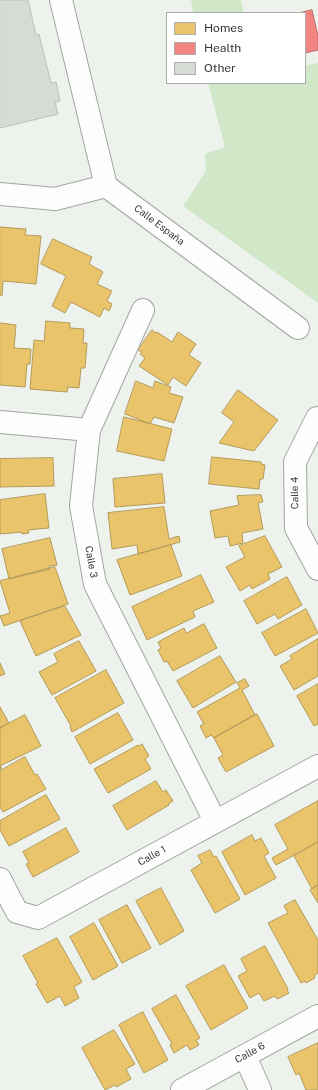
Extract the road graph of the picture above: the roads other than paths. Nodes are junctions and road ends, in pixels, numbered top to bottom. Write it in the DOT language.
graph roads {
  1 [pos="60,0"];
  2 [pos="106,186"];
  3 [pos="0,194"];
  4 [pos="143,310"];
  5 [pos="298,328"];
  6 [pos="317,418"];
  7 [pos="0,422"];
  8 [pos="89,430"];
  9 [pos="318,569"];
  10 [pos="318,766"];
  11 [pos="215,822"];
  12 [pos="0,879"];
  13 [pos="318,1016"];
  14 [pos="245,1056"];
  15 [pos="182,1090"];
  16 [pos="260,1090"];
  1 -- 2 [label="street"];
  2 -- 3 [label="street"];
  2 -- 5 [label="street, Calle España"];
  4 -- 8 [label="street, Calle 3"];
  6 -- 9 [label="street, Calle 4"];
  7 -- 8 [label="street"];
  8 -- 11 [label="street, Calle 3"];
  10 -- 11 [label="street, Calle 1"];
  11 -- 12 [label="street, Calle 1"];
  13 -- 14 [label="street, Calle 6"];
  14 -- 15 [label="street, Calle 6"];
  14 -- 16 [label="street"];
}
